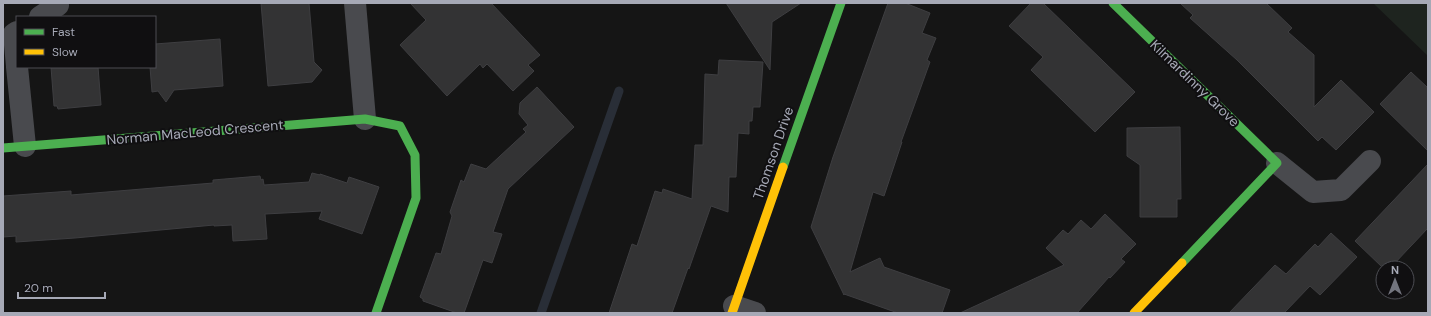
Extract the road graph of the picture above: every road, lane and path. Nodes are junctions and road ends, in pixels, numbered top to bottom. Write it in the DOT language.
graph roads {
  1 [pos="355,3"];
  2 [pos="841,3"];
  3 [pos="1113,3"];
  4 [pos="58,5"];
  5 [pos="42,16"];
  6 [pos="11,32"];
  7 [pos="16,60"];
  8 [pos="17,68"];
  9 [pos="365,119"];
  10 [pos="25,146"];
  11 [pos="3,148"];
  12 [pos="1370,161"];
  13 [pos="1277,163"];
  14 [pos="733,309"];
  15 [pos="376,313"];
  16 [pos="755,313"];
  17 [pos="1134,313"];
  1 -- 9 [label="street"];
  2 -- 14 [label="street, Thomson Drive"];
  3 -- 13 [label="street, Kilmardinny Grove"];
  4 -- 5 [label="street"];
  6 -- 7 [label="street"];
  8 -- 10 [label="street"];
  9 -- 10 [label="street, Norman MacLeod Crescent"];
  9 -- 15 [label="street, Norman MacLeod Crescent"];
  10 -- 11 [label="street, Norman MacLeod Crescent"];
  12 -- 13 [label="street, Kilmardinny Grove"];
  13 -- 17 [label="street"];
  14 -- 16 [label="street"];
}
